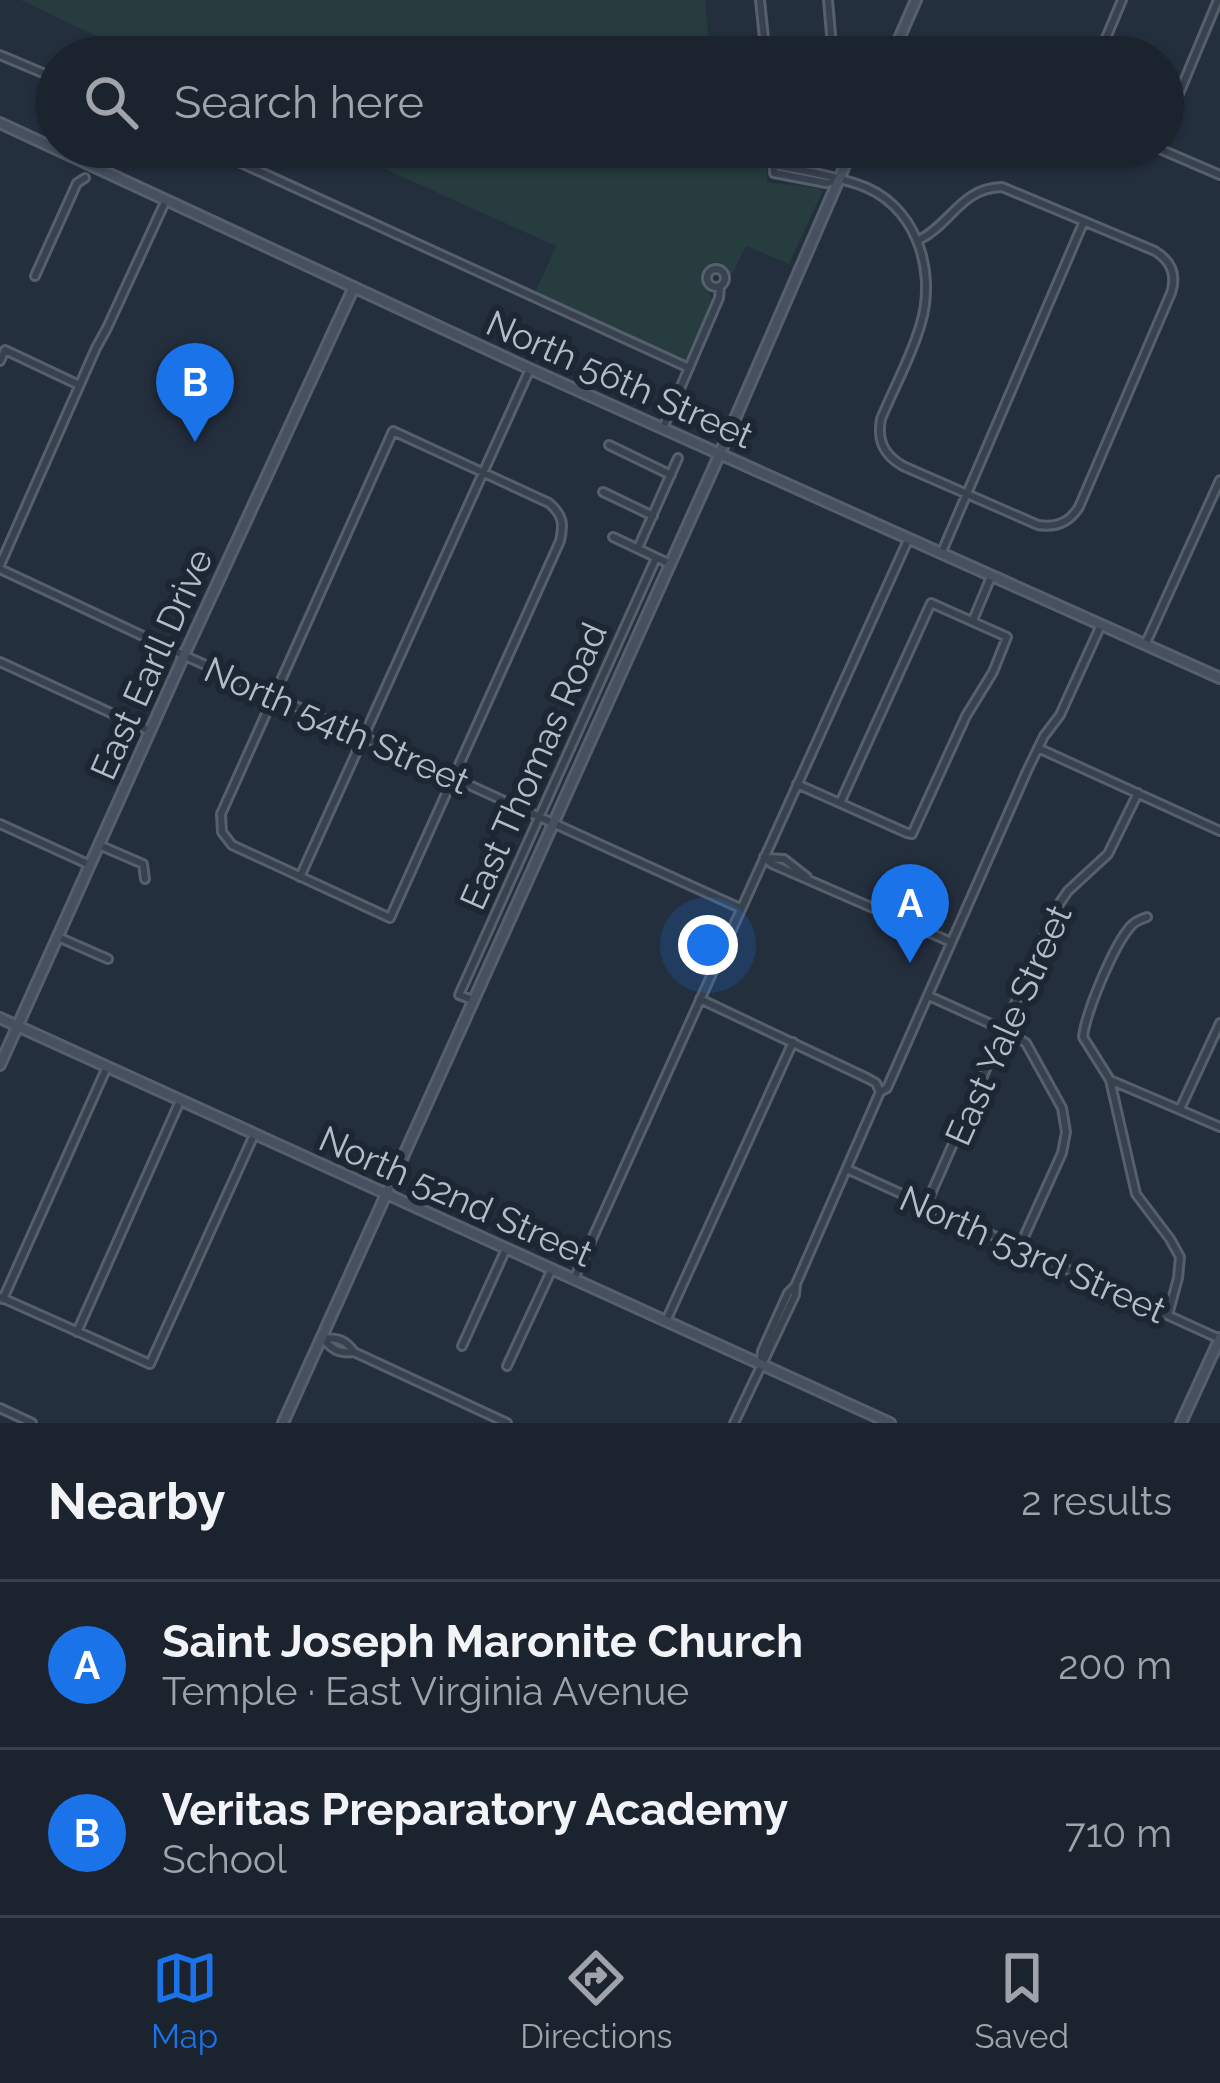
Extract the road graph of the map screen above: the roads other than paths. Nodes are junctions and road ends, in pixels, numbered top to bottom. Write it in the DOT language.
graph roads {
  1 [pos="760,0"];
  2 [pos="828,0"];
  3 [pos="916,0"];
  4 [pos="1122,0"];
  5 [pos="1218,0"];
  6 [pos="764,36"];
  7 [pos="831,36"];
  8 [pos="900,36"];
  9 [pos="1107,36"];
  10 [pos="0,56"];
  11 [pos="36,71"];
  12 [pos="1184,82"];
  13 [pos="0,123"];
  14 [pos="36,140"];
  15 [pos="1184,159"];
  16 [pos="97,168"];
  17 [pos="252,168"];
  18 [pos="774,168"];
  19 [pos="843,168"];
  20 [pos="1220,175"];
  21 [pos="85,178"];
  22 [pos="838,180"];
  23 [pos="166,200"];
  24 [pos="1084,220"];
  25 [pos="919,240"];
  26 [pos="35,276"];
  27 [pos="719,286"];
  28 [pos="354,287"];
  29 [pos="0,361"];
  30 [pos="689,368"];
  31 [pos="530,369"];
  32 [pos="80,385"];
  33 [pos="663,428"];
  34 [pos="608,445"];
  35 [pos="720,454"];
  36 [pos="678,458"];
  37 [pos="482,472"];
  38 [pos="671,475"];
  39 [pos="1220,480"];
  40 [pos="604,492"];
  41 [pos="967,493"];
  42 [pos="652,516"];
  43 [pos="613,537"];
  44 [pos="908,540"];
  45 [pos="638,548"];
  46 [pos="941,554"];
  47 [pos="656,558"];
  48 [pos="670,564"];
  49 [pos="0,567"];
  50 [pos="991,577"];
  51 [pos="973,620"];
  52 [pos="1101,625"];
  53 [pos="1145,645"];
  54 [pos="184,656"];
  55 [pos="0,662"];
  56 [pos="1220,678"];
  57 [pos="274,696"];
  58 [pos="150,731"];
  59 [pos="363,736"];
  60 [pos="1038,748"];
  61 [pos="454,778"];
  62 [pos="797,784"];
  63 [pos="1138,794"];
  64 [pos="840,803"];
  65 [pos="540,816"];
  66 [pos="554,823"];
  67 [pos="0,824"];
  68 [pos="1220,831"];
  69 [pos="99,844"];
  70 [pos="764,857"];
  71 [pos="90,865"];
  72 [pos="300,877"];
  73 [pos="145,879"];
  74 [pos="740,908"];
  75 [pos="1148,917"];
  76 [pos="58,937"];
  77 [pos="951,942"];
  78 [pos="109,959"];
  79 [pos="927,996"];
  80 [pos="700,999"];
  81 [pos="474,1001"];
  82 [pos="0,1018"];
  83 [pos="1220,1023"];
  84 [pos="17,1026"];
  85 [pos="1004,1030"];
  86 [pos="793,1042"];
  87 [pos="0,1065"];
  88 [pos="107,1067"];
  89 [pos="1110,1080"];
  90 [pos="880,1093"];
  91 [pos="181,1101"];
  92 [pos="1180,1109"];
  93 [pos="1220,1127"];
  94 [pos="254,1135"];
  95 [pos="847,1169"];
  96 [pos="387,1194"];
  97 [pos="926,1205"];
  98 [pos="1019,1248"];
  99 [pos="506,1249"];
  100 [pos="552,1269"];
  101 [pos="574,1279"];
  102 [pos="2,1298"];
  103 [pos="1168,1315"];
  104 [pos="666,1321"];
  105 [pos="76,1332"];
  106 [pos="322,1338"];
  107 [pos="1220,1338"];
  108 [pos="462,1346"];
  109 [pos="760,1364"];
  110 [pos="507,1366"];
  111 [pos="0,1408"];
  112 [pos="32,1423"];
  113 [pos="283,1423"];
  114 [pos="507,1423"];
  115 [pos="734,1423"];
  116 [pos="890,1423"];
  117 [pos="1181,1423"];
  1 -- 6 [label="street"];
  2 -- 7 [label="street"];
  3 -- 8 [label="main road"];
  4 -- 9 [label="street"];
  5 -- 12 [label="street"];
  10 -- 11 [label="street"];
  13 -- 14 [label="main road, North 56th Street"];
  15 -- 20 [label="street"];
  16 -- 23 [label="main road, North 56th Street"];
  17 -- 30 [label="street"];
  18 -- 22 [label="street"];
  19 -- 22 [label="main road, East Thomas Road"];
  21 -- 26 [label="street"];
  22 -- 25 [label="street"];
  22 -- 35 [label="main road, East Thomas Road"];
  23 -- 28 [label="main road, North 56th Street"];
  23 -- 32 [label="street"];
  24 -- 25 [label="street"];
  24 -- 41 [label="street"];
  24 -- 41 [label="street"];
  25 -- 41 [label="street"];
  27 -- 30 [label="street"];
  28 -- 31 [label="main road, North 56th Street"];
  28 -- 54 [label="main road, East Earll Drive"];
  29 -- 32 [label="street"];
  30 -- 33 [label="street"];
  31 -- 33 [label="main road, North 56th Street"];
  31 -- 37 [label="street"];
  32 -- 49 [label="street"];
  33 -- 35 [label="main road, North 56th Street"];
  34 -- 38 [label="street"];
  35 -- 44 [label="main road, North 56th Street"];
  35 -- 48 [label="main road, East Thomas Road"];
  36 -- 38 [label="street"];
  37 -- 57 [label="street"];
  37 -- 59 [label="street"];
  37 -- 61 [label="street"];
  38 -- 42 [label="street"];
  39 -- 53 [label="street"];
  40 -- 42 [label="street"];
  41 -- 46 [label="street"];
  42 -- 45 [label="street"];
  43 -- 45 [label="street"];
  44 -- 46 [label="main road, North 56th Street"];
  44 -- 62 [label="street"];
  45 -- 47 [label="street"];
  46 -- 50 [label="main road, North 56th Street"];
  47 -- 48 [label="street"];
  47 -- 65 [label="street, East Thomas Road"];
  48 -- 66 [label="main road, East Thomas Road"];
  49 -- 54 [label="street, North 54th Street"];
  50 -- 51 [label="street"];
  50 -- 52 [label="main road, North 56th Street"];
  51 -- 64 [label="street"];
  51 -- 64 [label="street"];
  52 -- 53 [label="main road, North 56th Street"];
  52 -- 60 [label="street"];
  53 -- 56 [label="main road, North 56th Street"];
  54 -- 57 [label="street, North 54th Street"];
  54 -- 58 [label="main road, East Earll Drive"];
  55 -- 58 [label="street"];
  57 -- 59 [label="street, North 54th Street"];
  57 -- 72 [label="street"];
  58 -- 69 [label="main road, East Earll Drive"];
  59 -- 61 [label="street, North 54th Street"];
  59 -- 72 [label="street"];
  60 -- 63 [label="street"];
  60 -- 77 [label="street"];
  61 -- 65 [label="street, North 54th Street"];
  61 -- 72 [label="street"];
  62 -- 64 [label="street"];
  62 -- 70 [label="street"];
  63 -- 68 [label="street"];
  63 -- 85 [label="street, East Yale Street"];
  65 -- 66 [label="street, North 54th Street"];
  65 -- 81 [label="street, East Thomas Road"];
  66 -- 74 [label="street, North 54th Street"];
  66 -- 81 [label="main road, East Thomas Road"];
  67 -- 71 [label="street"];
  69 -- 71 [label="main road, East Earll Drive"];
  69 -- 73 [label="street"];
  70 -- 74 [label="street"];
  70 -- 77 [label="street"];
  71 -- 76 [label="main road, East Earll Drive"];
  74 -- 80 [label="street"];
  75 -- 89 [label="street"];
  76 -- 78 [label="street"];
  76 -- 84 [label="main road, East Earll Drive"];
  77 -- 79 [label="street"];
  79 -- 85 [label="street"];
  79 -- 90 [label="street"];
  80 -- 86 [label="street"];
  80 -- 101 [label="street"];
  81 -- 96 [label="main road, East Thomas Road"];
  82 -- 84 [label="main road, North 52nd Street"];
  83 -- 92 [label="street"];
  84 -- 87 [label="main road, East Earll Drive"];
  84 -- 88 [label="main road, North 52nd Street"];
  85 -- 97 [label="street, East Yale Street"];
  85 -- 98 [label="street"];
  86 -- 90 [label="street"];
  86 -- 104 [label="street"];
  88 -- 91 [label="main road, North 52nd Street"];
  88 -- 102 [label="street"];
  89 -- 92 [label="street"];
  89 -- 103 [label="street"];
  90 -- 95 [label="street"];
  91 -- 94 [label="main road, North 52nd Street"];
  91 -- 105 [label="street"];
  92 -- 93 [label="street"];
  94 -- 96 [label="main road, North 52nd Street"];
  94 -- 105 [label="street"];
  95 -- 97 [label="street, North 53rd Street"];
  95 -- 109 [label="street"];
  96 -- 99 [label="main road, North 52nd Street"];
  96 -- 106 [label="main road, East Thomas Road"];
  97 -- 98 [label="street, North 53rd Street"];
  98 -- 103 [label="street, North 53rd Street"];
  99 -- 100 [label="main road, North 52nd Street"];
  99 -- 108 [label="street"];
  100 -- 101 [label="main road, North 52nd Street"];
  100 -- 110 [label="street"];
  101 -- 104 [label="main road, North 52nd Street"];
  102 -- 105 [label="street"];
  103 -- 107 [label="street, North 53rd Street"];
  104 -- 109 [label="main road, North 52nd Street"];
  106 -- 113 [label="main road, East Thomas Road"];
  106 -- 114 [label="street"];
  107 -- 117 [label="main road"];
  109 -- 115 [label="street"];
  109 -- 116 [label="main road, North 52nd Street"];
  111 -- 112 [label="street"];
}
